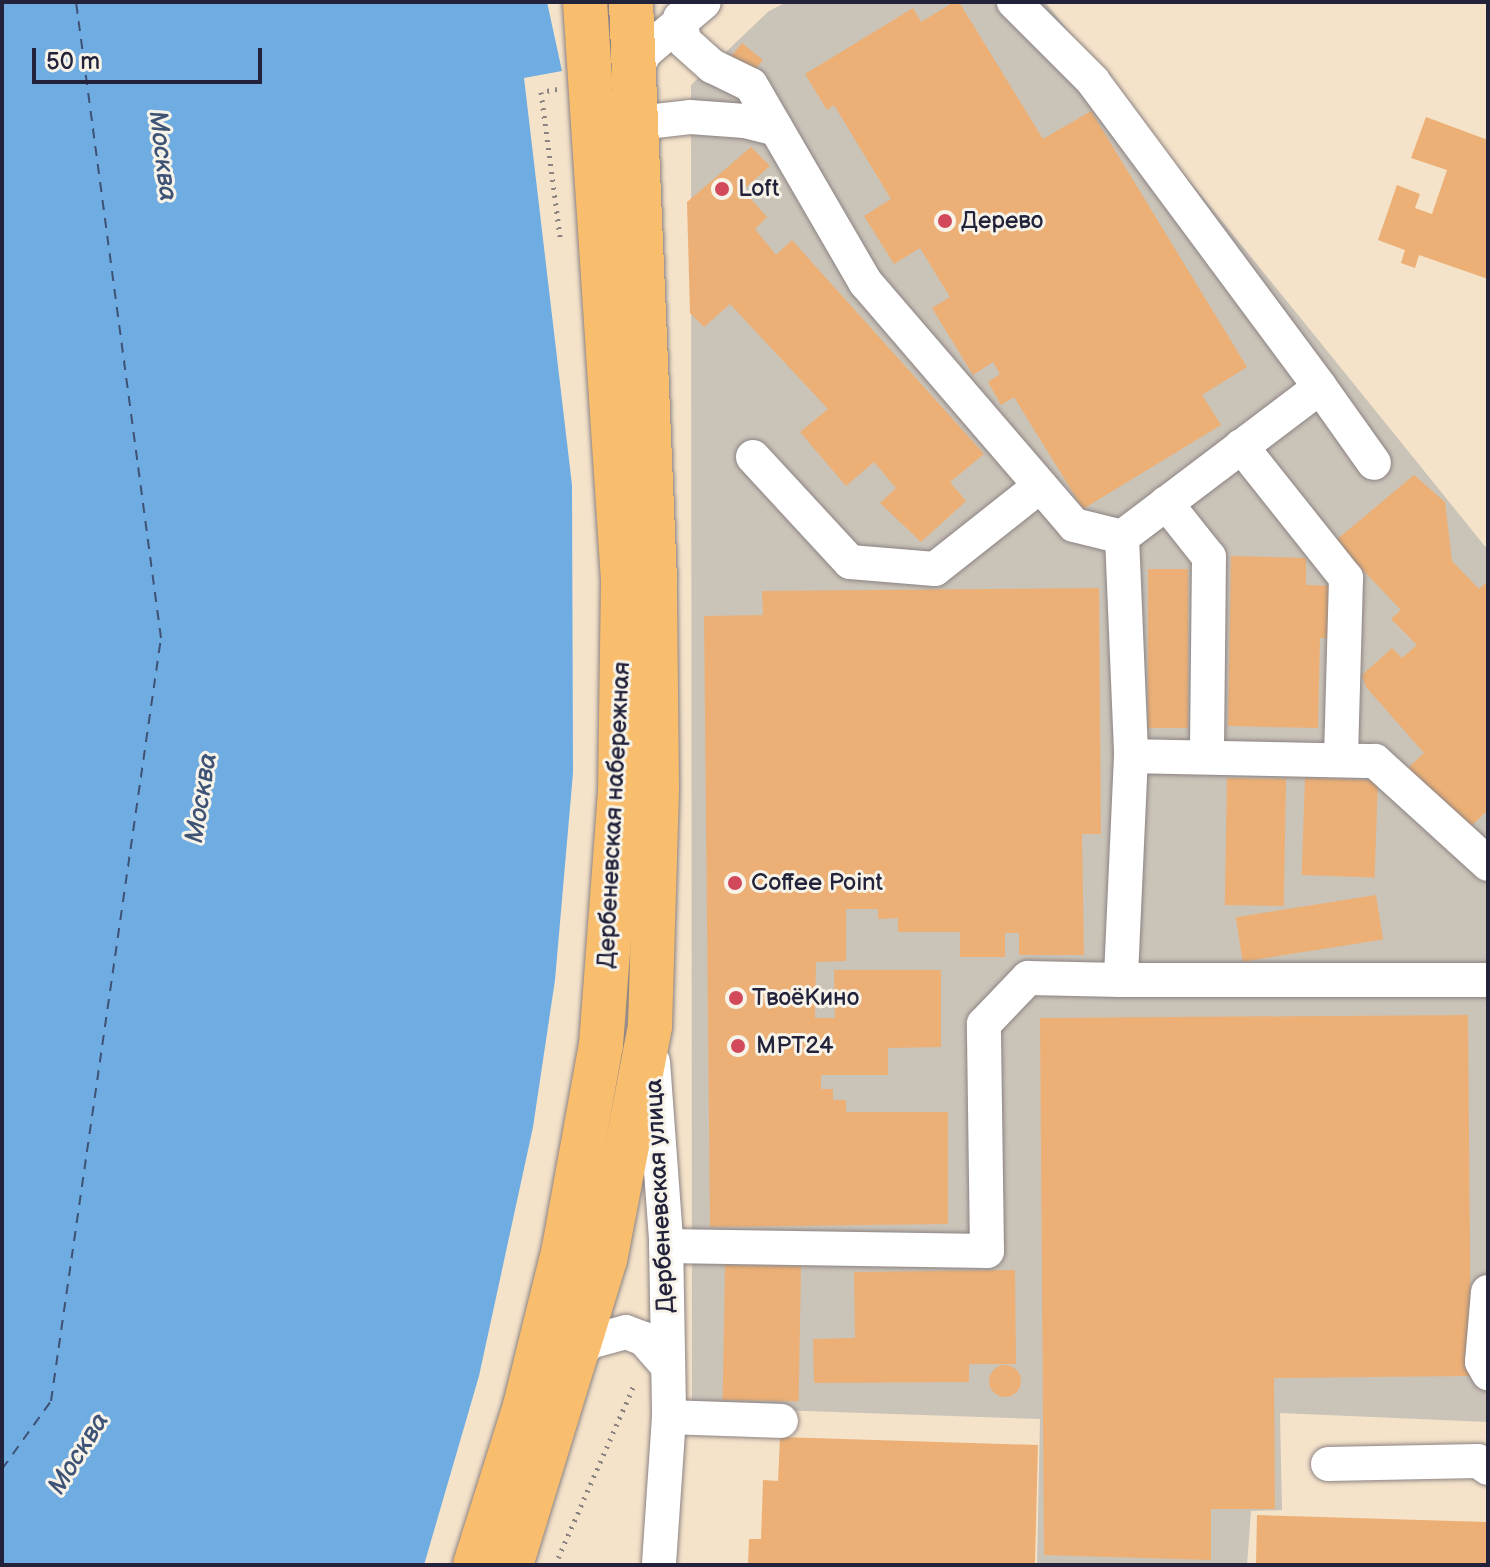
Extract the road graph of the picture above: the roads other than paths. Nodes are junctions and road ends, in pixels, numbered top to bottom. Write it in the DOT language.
graph roads {
  1 [pos="585,2"];
  2 [pos="631,2"];
  3 [pos="1014,2"];
  4 [pos="692,10"];
  5 [pos="634,72"];
  6 [pos="638,123"];
  7 [pos="776,129"];
  8 [pos="1320,387"];
  9 [pos="1241,446"];
  10 [pos="753,457"];
  11 [pos="1374,463"];
  12 [pos="1040,486"];
  13 [pos="1166,503"];
  14 [pos="1122,537"];
  15 [pos="1131,756"];
  16 [pos="1207,757"];
  17 [pos="1341,760"];
  18 [pos="1488,864"];
  19 [pos="1121,980"];
  20 [pos="1488,980"];
  21 [pos="650,1026"];
  22 [pos="666,1246"];
  23 [pos="564,1248"];
  24 [pos="1488,1292"];
  25 [pos="666,1295"];
  26 [pos="608,1323"];
  27 [pos="652,1371"];
  28 [pos="1488,1373"];
  29 [pos="669,1417"];
  30 [pos="781,1421"];
  31 [pos="1328,1464"];
  32 [pos="1488,1468"];
  33 [pos="475,1565"];
  34 [pos="511,1565"];
  35 [pos="659,1565"];
  1 -- 23 [label="main road, Дербеневская набережная"];
  2 -- 5 [label="main road, Дербеневская набережная"];
  3 -- 8 [label="street"];
  4 -- 5 [label="street"];
  4 -- 7 [label="street"];
  5 -- 6 [label="main road, Дербеневская набережная"];
  6 -- 7 [label="street"];
  6 -- 21 [label="main road, Дербеневская набережная"];
  7 -- 12 [label="street"];
  8 -- 9 [label="street"];
  8 -- 11 [label="street"];
  9 -- 13 [label="street"];
  9 -- 17 [label="street"];
  10 -- 12 [label="street"];
  12 -- 14 [label="street"];
  13 -- 14 [label="street"];
  13 -- 16 [label="street"];
  14 -- 15 [label="street"];
  15 -- 16 [label="street"];
  15 -- 19 [label="street"];
  16 -- 17 [label="street"];
  17 -- 18 [label="street"];
  19 -- 20 [label="street"];
  19 -- 22 [label="street"];
  21 -- 22 [label="street, Дербеневская улица"];
  21 -- 26 [label="main road, Дербеневская набережная"];
  22 -- 25 [label="street, Дербеневская улица"];
  23 -- 26 [label="street"];
  23 -- 33 [label="main road, Дербеневская набережная"];
  24 -- 28 [label="street"];
  25 -- 26 [label="street"];
  25 -- 27 [label="street, Дербеневская улица"];
  26 -- 27 [label="street, Дербеневская улица"];
  26 -- 34 [label="main road, Дербеневская набережная"];
  27 -- 29 [label="street, Дербеневская улица"];
  29 -- 30 [label="street"];
  29 -- 35 [label="street, Дербеневская улица"];
  31 -- 32 [label="street"];
}
